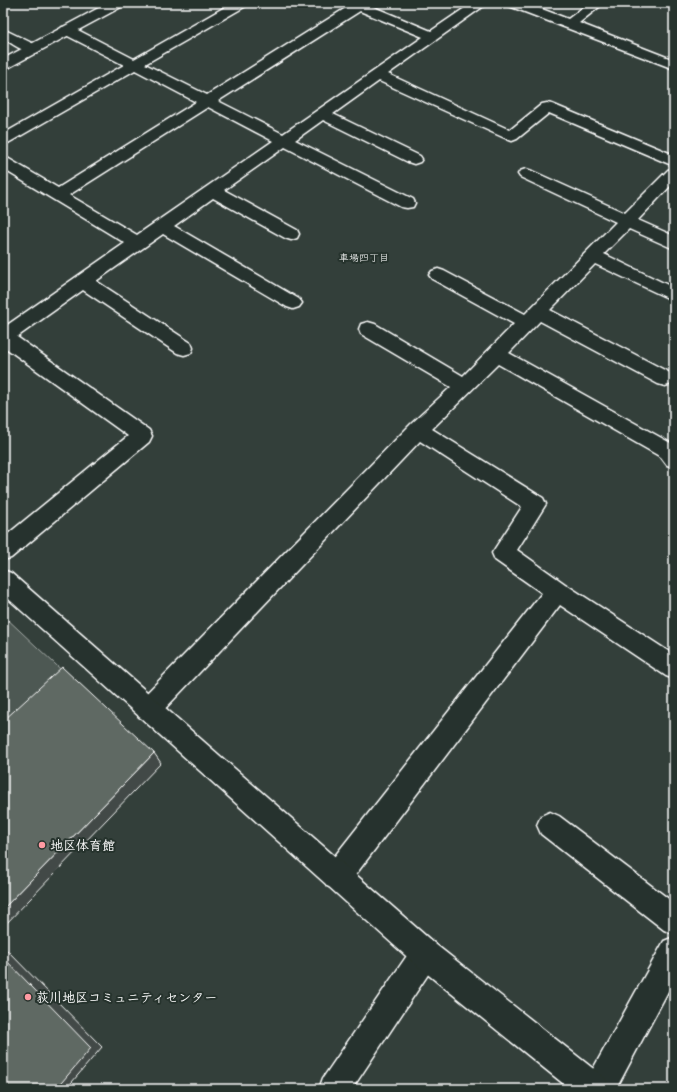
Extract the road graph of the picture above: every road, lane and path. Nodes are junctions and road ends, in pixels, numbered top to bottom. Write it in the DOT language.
graph roads {
  1 [pos="118,3"];
  2 [pos="241,3"];
  3 [pos="481,3"];
  4 [pos="514,3"];
  5 [pos="597,3"];
  6 [pos="356,4"];
  7 [pos="570,24"];
  8 [pos="67,30"];
  9 [pos="3,33"];
  10 [pos="433,37"];
  11 [pos="33,49"];
  12 [pos="3,65"];
  13 [pos="134,65"];
  14 [pos="674,65"];
  15 [pos="378,75"];
  16 [pos="207,102"];
  17 [pos="322,114"];
  18 [pos="3,140"];
  19 [pos="284,141"];
  20 [pos="414,159"];
  21 [pos="674,161"];
  22 [pos="3,162"];
  23 [pos="674,173"];
  24 [pos="526,174"];
  25 [pos="213,191"];
  26 [pos="58,196"];
  27 [pos="407,203"];
  28 [pos="627,221"];
  29 [pos="162,226"];
  30 [pos="292,234"];
  31 [pos="674,242"];
  32 [pos="137,243"];
  33 [pos="593,256"];
  34 [pos="438,275"];
  35 [pos="83,281"];
  36 [pos="674,295"];
  37 [pos="292,303"];
  38 [pos="532,317"];
  39 [pos="368,329"];
  40 [pos="3,336"];
  41 [pos="184,348"];
  42 [pos="496,354"];
  43 [pos="665,379"];
  44 [pos="465,386"];
  45 [pos="418,430"];
  46 [pos="674,459"];
  47 [pos="3,551"];
  48 [pos="3,580"];
  49 [pos="557,591"];
  50 [pos="674,668"];
  51 [pos="148,708"];
  52 [pos="550,825"];
  53 [pos="337,876"];
  54 [pos="674,920"];
  55 [pos="674,951"];
  56 [pos="425,954"];
  57 [pos="334,1089"];
  58 [pos="594,1089"];
  59 [pos="599,1089"];
  1 -- 8 [label="street"];
  2 -- 13 [label="street"];
  3 -- 10 [label="street"];
  4 -- 7 [label="street"];
  5 -- 7 [label="street"];
  6 -- 10 [label="street"];
  6 -- 16 [label="street"];
  7 -- 14 [label="street"];
  8 -- 11 [label="street"];
  8 -- 13 [label="street"];
  9 -- 11 [label="street"];
  10 -- 15 [label="street"];
  11 -- 12 [label="street"];
  13 -- 16 [label="street"];
  13 -- 18 [label="street"];
  15 -- 17 [label="street"];
  15 -- 21 [label="street"];
  16 -- 19 [label="street"];
  16 -- 26 [label="street"];
  17 -- 19 [label="street"];
  17 -- 20 [label="street"];
  19 -- 25 [label="street"];
  19 -- 27 [label="street"];
  22 -- 26 [label="street"];
  23 -- 28 [label="street"];
  24 -- 28 [label="street"];
  25 -- 29 [label="street"];
  25 -- 30 [label="street"];
  26 -- 32 [label="street"];
  28 -- 31 [label="street"];
  28 -- 33 [label="street"];
  29 -- 32 [label="street"];
  29 -- 37 [label="street"];
  32 -- 35 [label="street"];
  33 -- 36 [label="street"];
  33 -- 38 [label="street"];
  34 -- 38 [label="street"];
  35 -- 40 [label="street"];
  35 -- 41 [label="street"];
  38 -- 42 [label="street"];
  38 -- 43 [label="street"];
  39 -- 44 [label="street"];
  40 -- 47 [label="street"];
  42 -- 44 [label="street"];
  42 -- 46 [label="street"];
  44 -- 45 [label="street"];
  45 -- 49 [label="street"];
  45 -- 51 [label="street"];
  48 -- 51 [label="street"];
  49 -- 50 [label="street"];
  49 -- 53 [label="street"];
  51 -- 53 [label="street"];
  52 -- 54 [label="street"];
  53 -- 56 [label="street"];
  55 -- 59 [label="street"];
  56 -- 57 [label="street"];
  56 -- 58 [label="street"];
}
